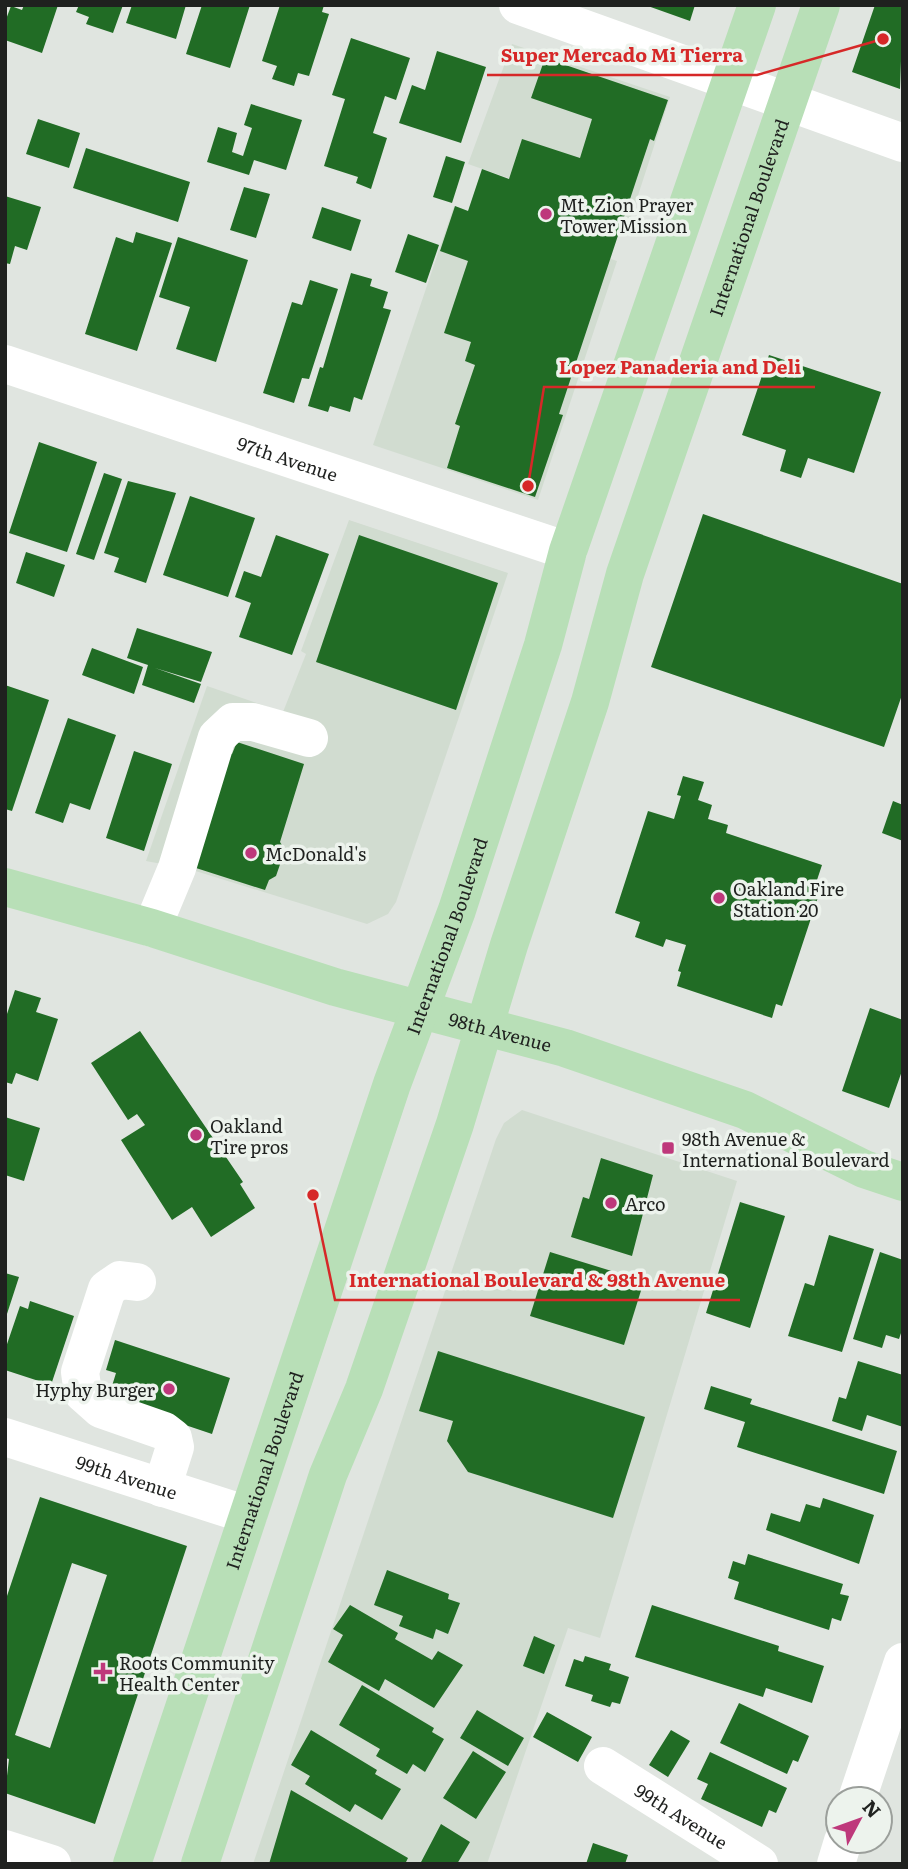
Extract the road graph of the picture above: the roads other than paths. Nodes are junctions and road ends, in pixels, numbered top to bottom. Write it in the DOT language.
graph roads {
  1 [pos="518,5"];
  2 [pos="757,5"];
  3 [pos="821,5"];
  4 [pos="731,81"];
  5 [pos="788,102"];
  6 [pos="903,143"];
  7 [pos="5,364"];
  8 [pos="568,551"];
  9 [pos="309,738"];
  10 [pos="5,887"];
  11 [pos="152,928"];
  12 [pos="419,1009"];
  13 [pos="484,1027"];
  14 [pos="903,1182"];
  15 [pos="137,1282"];
  16 [pos="5,1437"];
  17 [pos="162,1488"];
  18 [pos="248,1515"];
  19 [pos="903,1662"];
  20 [pos="603,1766"];
  21 [pos="862,1785"];
  22 [pos="5,1849"];
  23 [pos="52,1864"];
  24 [pos="132,1864"];
  25 [pos="200,1864"];
  26 [pos="760,1864"];
  1 -- 4 [label="street"];
  2 -- 4 [label="main road, International Boulevard"];
  3 -- 5 [label="main road, International Boulevard"];
  4 -- 5 [label="street"];
  4 -- 8 [label="main road, International Boulevard"];
  5 -- 6 [label="street"];
  5 -- 13 [label="main road, International Boulevard"];
  7 -- 8 [label="street, 97th Avenue"];
  8 -- 12 [label="main road, International Boulevard"];
  9 -- 11 [label="street"];
  10 -- 11 [label="main road, 98th Avenue"];
  11 -- 12 [label="main road, 98th Avenue"];
  12 -- 13 [label="main road, 98th Avenue"];
  12 -- 18 [label="main road, International Boulevard"];
  13 -- 14 [label="main road, 98th Avenue"];
  13 -- 25 [label="main road, International Boulevard"];
  15 -- 17 [label="street"];
  16 -- 17 [label="street, 99th Avenue"];
  17 -- 18 [label="street, 99th Avenue"];
  18 -- 24 [label="main road, International Boulevard"];
  19 -- 21 [label="street"];
  20 -- 26 [label="street, 99th Avenue"];
  22 -- 23 [label="street"];
}
